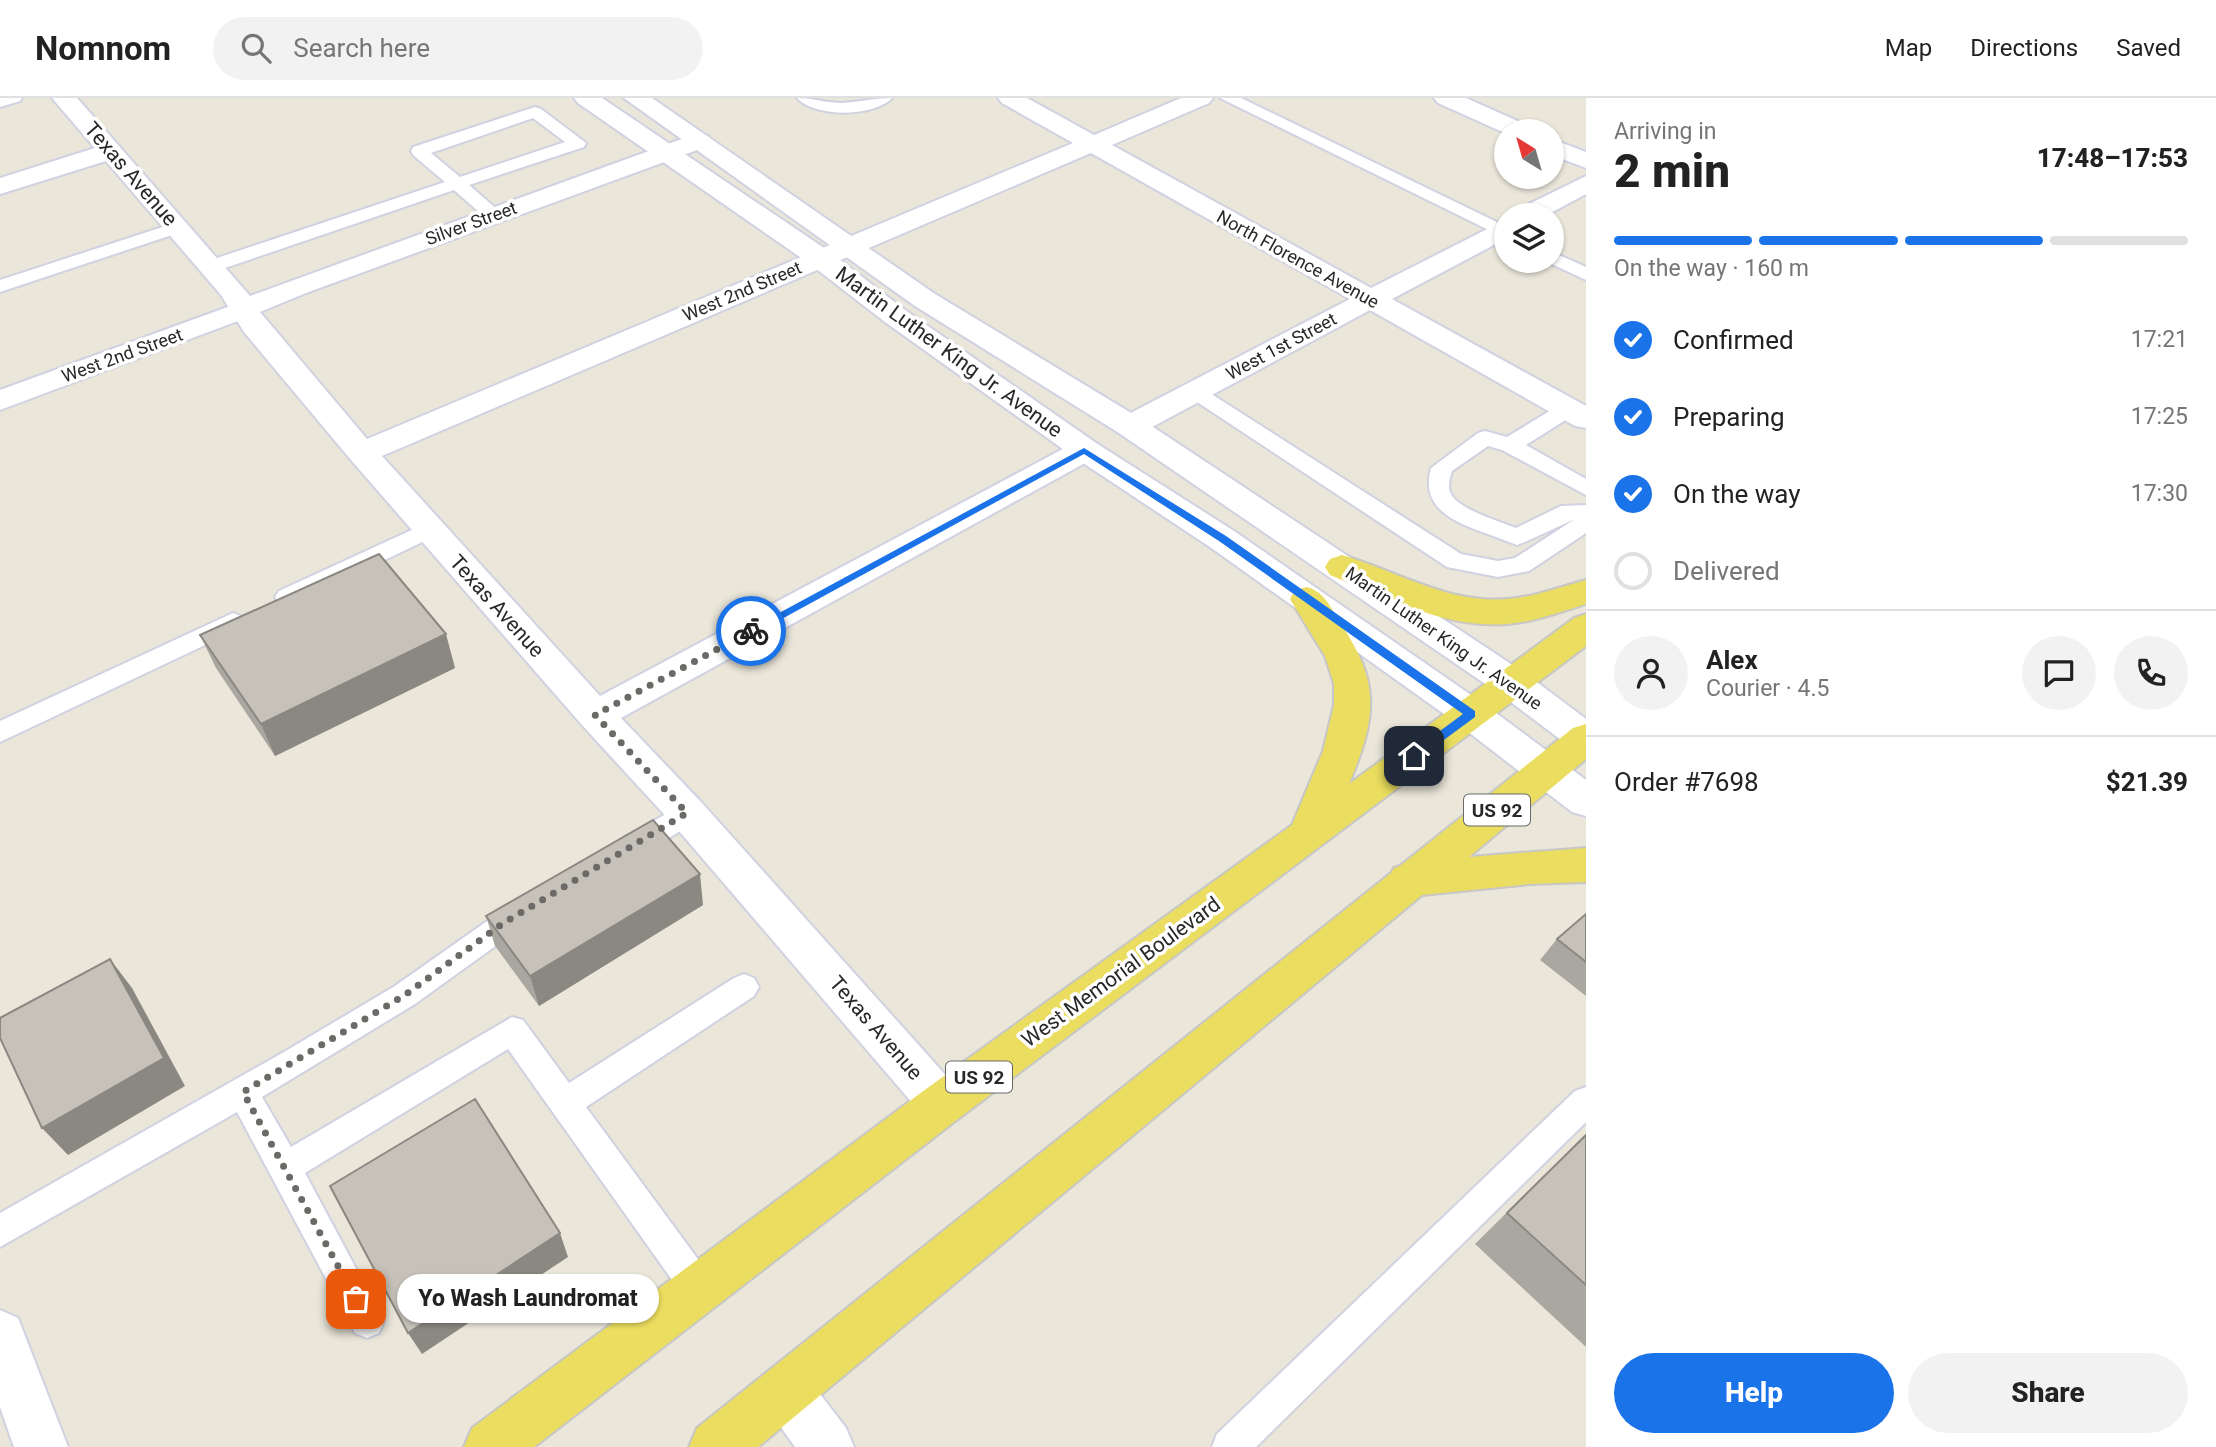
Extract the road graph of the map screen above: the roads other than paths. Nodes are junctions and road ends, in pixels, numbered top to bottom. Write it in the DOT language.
graph roads {
  1 [pos="14,98"];
  2 [pos="64,98"];
  3 [pos="586,98"];
  4 [pos="636,98"];
  5 [pos="805,98"];
  6 [pos="884,98"];
  7 [pos="1010,98"];
  8 [pos="1201,98"];
  9 [pos="1228,98"];
  10 [pos="1446,98"];
  11 [pos="0,102"];
  12 [pos="1494,119"];
  13 [pos="699,141"];
  14 [pos="1091,143"];
  15 [pos="112,151"];
  16 [pos="1564,151"];
  17 [pos="666,153"];
  18 [pos="1586,161"];
  19 [pos="458,184"];
  20 [pos="1586,184"];
  21 [pos="0,186"];
  22 [pos="1550,203"];
  23 [pos="493,215"];
  24 [pos="1494,225"];
  25 [pos="178,227"];
  26 [pos="1494,235"];
  27 [pos="850,245"];
  28 [pos="820,258"];
  29 [pos="1564,263"];
  30 [pos="212,266"];
  31 [pos="1586,274"];
  32 [pos="0,286"];
  33 [pos="1369,299"];
  34 [pos="244,309"];
  35 [pos="1195,391"];
  36 [pos="0,401"];
  37 [pos="1577,414"];
  38 [pos="1130,426"];
  39 [pos="1510,445"];
  40 [pos="1084,450"];
  41 [pos="362,453"];
  42 [pos="1586,488"];
  43 [pos="1586,512"];
  44 [pos="1586,522"];
  45 [pos="429,530"];
  46 [pos="1342,567"];
  47 [pos="1586,592"];
  48 [pos="1307,599"];
  49 [pos="1586,627"];
  50 [pos="1513,684"];
  51 [pos="1471,714"];
  52 [pos="595,715"];
  53 [pos="0,732"];
  54 [pos="1586,738"];
  55 [pos="1545,771"];
  56 [pos="1586,802"];
  57 [pos="687,813"];
  58 [pos="1307,835"];
  59 [pos="606,862"];
  60 [pos="1586,865"];
  61 [pos="1408,880"];
  62 [pos="548,896"];
  63 [pos="744,987"];
  64 [pos="243,1092"];
  65 [pos="1586,1101"];
  66 [pos="565,1104"];
  67 [pos="942,1104"];
  68 [pos="285,1168"];
  69 [pos="0,1231"];
  70 [pos="699,1289"];
  71 [pos="367,1321"];
  72 [pos="0,1336"];
  73 [pos="786,1391"];
  74 [pos="41,1447"];
  75 [pos="491,1447"];
  76 [pos="716,1447"];
  77 [pos="827,1447"];
  78 [pos="1230,1447"];
  1 -- 11 [label="lane"];
  2 -- 15 [label="street, Texas Avenue"];
  3 -- 17 [label="street, Martin Luther King Jr. Avenue"];
  4 -- 13 [label="street, Martin Luther King Jr. Avenue"];
  5 -- 6 [label="lane"];
  7 -- 14 [label="street, North Florence Avenue"];
  8 -- 14 [label="street, West 2nd Street"];
  9 -- 24 [label="lane"];
  10 -- 12 [label="street"];
  13 -- 17 [label="street, Silver Street"];
  13 -- 27 [label="street, Martin Luther King Jr. Avenue"];
  14 -- 27 [label="street, West 2nd Street"];
  14 -- 33 [label="street, North Florence Avenue"];
  15 -- 21 [label="street"];
  15 -- 25 [label="street, Texas Avenue"];
  16 -- 18 [label="street"];
  17 -- 23 [label="street, Silver Street"];
  17 -- 28 [label="street, Martin Luther King Jr. Avenue"];
  19 -- 19 [label="lane"];
  19 -- 23 [label="lane"];
  19 -- 30 [label="lane"];
  20 -- 22 [label="street"];
  23 -- 34 [label="street, Silver Street"];
  25 -- 30 [label="street, Texas Avenue"];
  25 -- 32 [label="lane"];
  26 -- 33 [label="street, West 1st Street"];
  27 -- 28 [label="street, West 2nd Street"];
  27 -- 38 [label="street, Martin Luther King Jr. Avenue"];
  28 -- 40 [label="street, Martin Luther King Jr. Avenue"];
  28 -- 41 [label="street, West 2nd Street"];
  29 -- 31 [label="lane"];
  30 -- 34 [label="street, Texas Avenue"];
  33 -- 35 [label="street, West 1st Street"];
  33 -- 37 [label="street, North Florence Avenue"];
  34 -- 36 [label="street, West 2nd Street"];
  34 -- 41 [label="street, Texas Avenue"];
  35 -- 38 [label="street, West 1st Street"];
  35 -- 44 [label="lane"];
  37 -- 39 [label="lane"];
  38 -- 46 [label="street, Martin Luther King Jr. Avenue"];
  39 -- 42 [label="lane"];
  39 -- 43 [label="lane"];
  40 -- 48 [label="street, Martin Luther King Jr. Avenue"];
  40 -- 52 [label="street"];
  41 -- 45 [label="street, Texas Avenue"];
  45 -- 52 [label="street, Texas Avenue"];
  45 -- 53 [label="lane"];
  46 -- 47 [label="main road"];
  46 -- 50 [label="street, Martin Luther King Jr. Avenue"];
  48 -- 51 [label="street, Martin Luther King Jr. Avenue"];
  48 -- 58 [label="main road"];
  49 -- 50 [label="main road, West Memorial Boulevard / US 92"];
  50 -- 51 [label="main road, West Memorial Boulevard / US 92"];
  50 -- 54 [label="street, Martin Luther King Jr. Avenue"];
  51 -- 55 [label="street, Martin Luther King Jr. Avenue"];
  51 -- 58 [label="main road, West Memorial Boulevard / US 92"];
  52 -- 57 [label="street, Texas Avenue"];
  54 -- 55 [label="main road, US 92"];
  55 -- 56 [label="street, Martin Luther King Jr. Avenue"];
  55 -- 61 [label="main road, US 92"];
  57 -- 59 [label="lane"];
  57 -- 67 [label="street, Texas Avenue"];
  58 -- 67 [label="main road, West Memorial Boulevard / US 92"];
  60 -- 61 [label="main road"];
  61 -- 73 [label="main road, US 92"];
  62 -- 64 [label="lane"];
  63 -- 66 [label="lane"];
  64 -- 68 [label="lane"];
  64 -- 69 [label="lane"];
  65 -- 78 [label="lane"];
  66 -- 68 [label="lane"];
  66 -- 70 [label="lane"];
  67 -- 70 [label="main road, West Memorial Boulevard / US 92"];
  68 -- 71 [label="lane"];
  70 -- 75 [label="main road, West Memorial Boulevard / US 92"];
  72 -- 74 [label="street"];
  73 -- 76 [label="main road, US 92"];
  73 -- 77 [label="street"];
}
